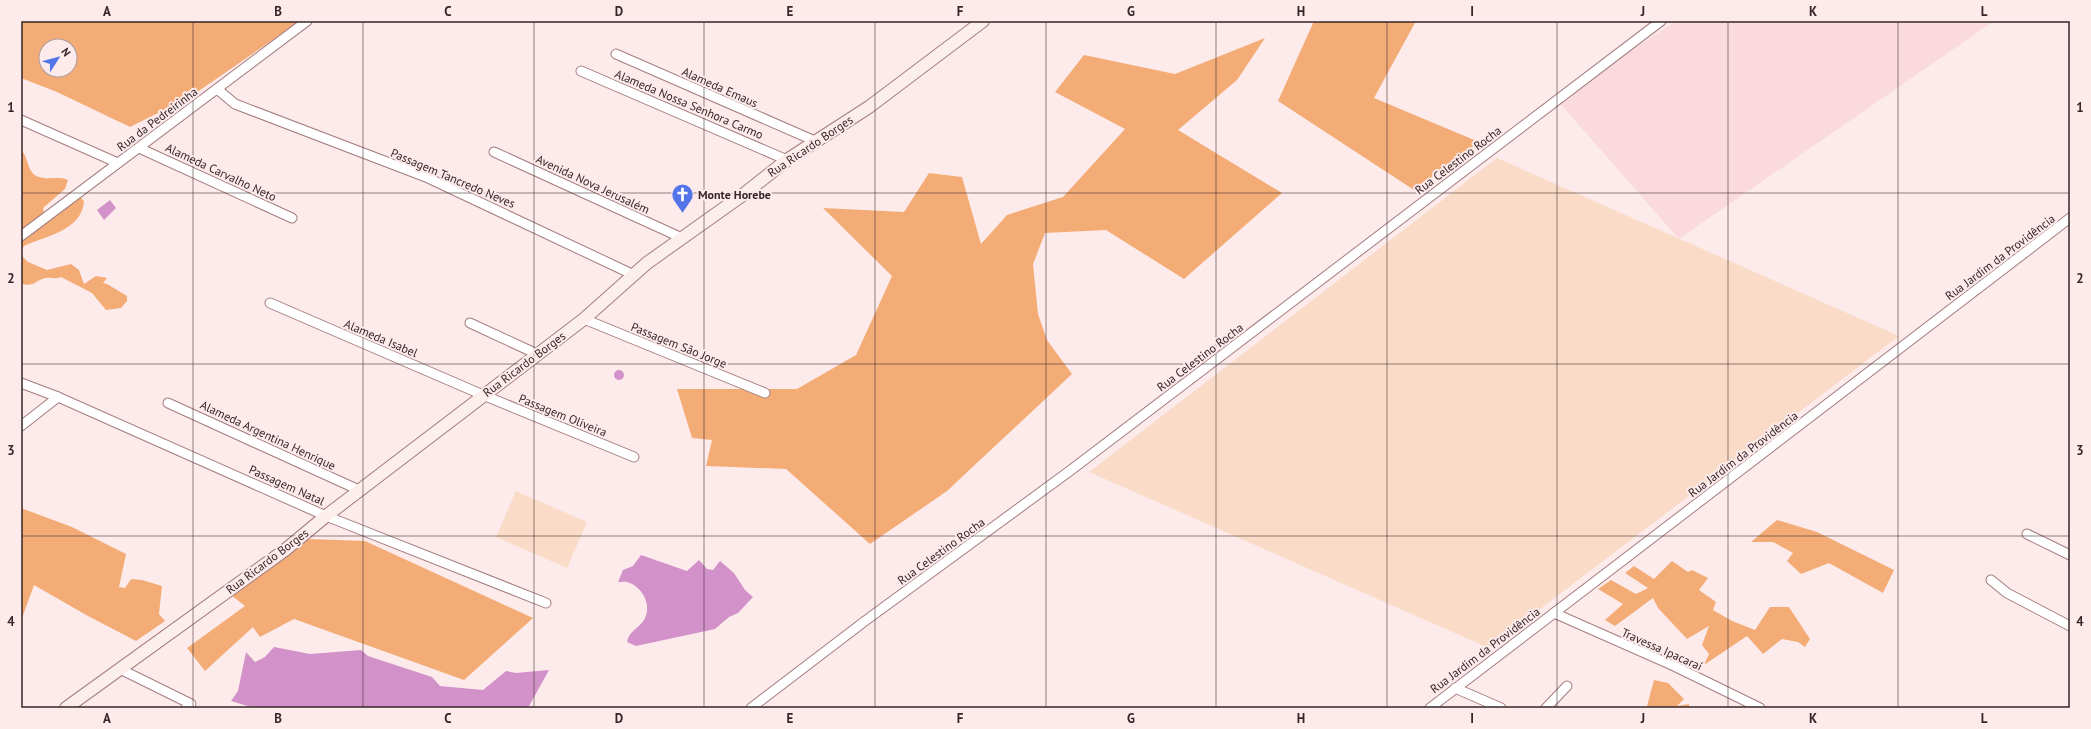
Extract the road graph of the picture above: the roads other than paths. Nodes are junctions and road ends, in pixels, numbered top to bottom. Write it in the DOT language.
graph roads {
  1 [pos="307,21"];
  2 [pos="982,21"];
  3 [pos="1661,21"];
  4 [pos="616,54"];
  5 [pos="581,70"];
  6 [pos="217,89"];
  7 [pos="21,120"];
  8 [pos="815,141"];
  9 [pos="139,148"];
  10 [pos="494,152"];
  11 [pos="786,160"];
  12 [pos="118,163"];
  13 [pos="292,218"];
  14 [pos="2070,218"];
  15 [pos="21,236"];
  16 [pos="682,238"];
  17 [pos="634,275"];
  18 [pos="270,303"];
  19 [pos="584,319"];
  20 [pos="470,323"];
  21 [pos="538,354"];
  22 [pos="21,383"];
  23 [pos="765,394"];
  24 [pos="483,395"];
  25 [pos="58,396"];
  26 [pos="168,402"];
  27 [pos="21,426"];
  28 [pos="634,457"];
  29 [pos="359,490"];
  30 [pos="326,516"];
  31 [pos="2027,534"];
  32 [pos="2070,555"];
  33 [pos="1990,580"];
  34 [pos="546,603"];
  35 [pos="1554,613"];
  36 [pos="2070,626"];
  37 [pos="120,669"];
  38 [pos="1568,686"];
  39 [pos="1455,688"];
  40 [pos="188,706"];
  41 [pos="66,708"];
  42 [pos="751,708"];
  43 [pos="1430,708"];
  44 [pos="1501,708"];
  45 [pos="1546,708"];
  46 [pos="1760,708"];
  1 -- 6 [label="street, Rua da Pedreirinha"];
  2 -- 8 [label="street, Rua Ricardo Borges"];
  3 -- 42 [label="street, Rua Celestino Rocha"];
  4 -- 8 [label="street, Alameda Emaus"];
  5 -- 11 [label="street, Alameda Nossa Senhora Carmo"];
  6 -- 9 [label="street, Rua da Pedreirinha"];
  6 -- 17 [label="street, Passagem Tancredo Neves"];
  7 -- 12 [label="street"];
  8 -- 11 [label="street, Rua Ricardo Borges"];
  9 -- 12 [label="street, Rua da Pedreirinha"];
  9 -- 13 [label="street, Alameda Carvalho Neto"];
  10 -- 16 [label="street, Avenida Nova Jerusalém"];
  11 -- 16 [label="street, Rua Ricardo Borges"];
  12 -- 15 [label="street, Rua da Pedreirinha"];
  14 -- 35 [label="street, Rua Jardim da Providência"];
  16 -- 17 [label="street, Rua Ricardo Borges"];
  17 -- 19 [label="street, Rua Ricardo Borges"];
  18 -- 24 [label="street, Alameda Isabel"];
  19 -- 21 [label="street, Rua Ricardo Borges"];
  19 -- 23 [label="street, Passagem São Jorge"];
  20 -- 21 [label="street"];
  21 -- 24 [label="street, Rua Ricardo Borges"];
  22 -- 25 [label="street, Passagem Natal"];
  24 -- 28 [label="street, Passagem Oliveira"];
  24 -- 29 [label="street, Rua Ricardo Borges"];
  25 -- 27 [label="street"];
  25 -- 30 [label="street, Passagem Natal"];
  26 -- 29 [label="street, Alameda Argentina Henrique"];
  29 -- 30 [label="street, Rua Ricardo Borges"];
  30 -- 34 [label="street, Passagem Natal"];
  30 -- 37 [label="street, Rua Ricardo Borges"];
  31 -- 32 [label="street"];
  33 -- 36 [label="street"];
  35 -- 39 [label="street, Rua Jardim da Providência"];
  35 -- 46 [label="street, Travessa Ipacaraí"];
  37 -- 40 [label="street"];
  37 -- 41 [label="street, Rua Ricardo Borges"];
  38 -- 45 [label="street"];
  39 -- 43 [label="street, Rua Jardim da Providência"];
  39 -- 44 [label="street"];
}
